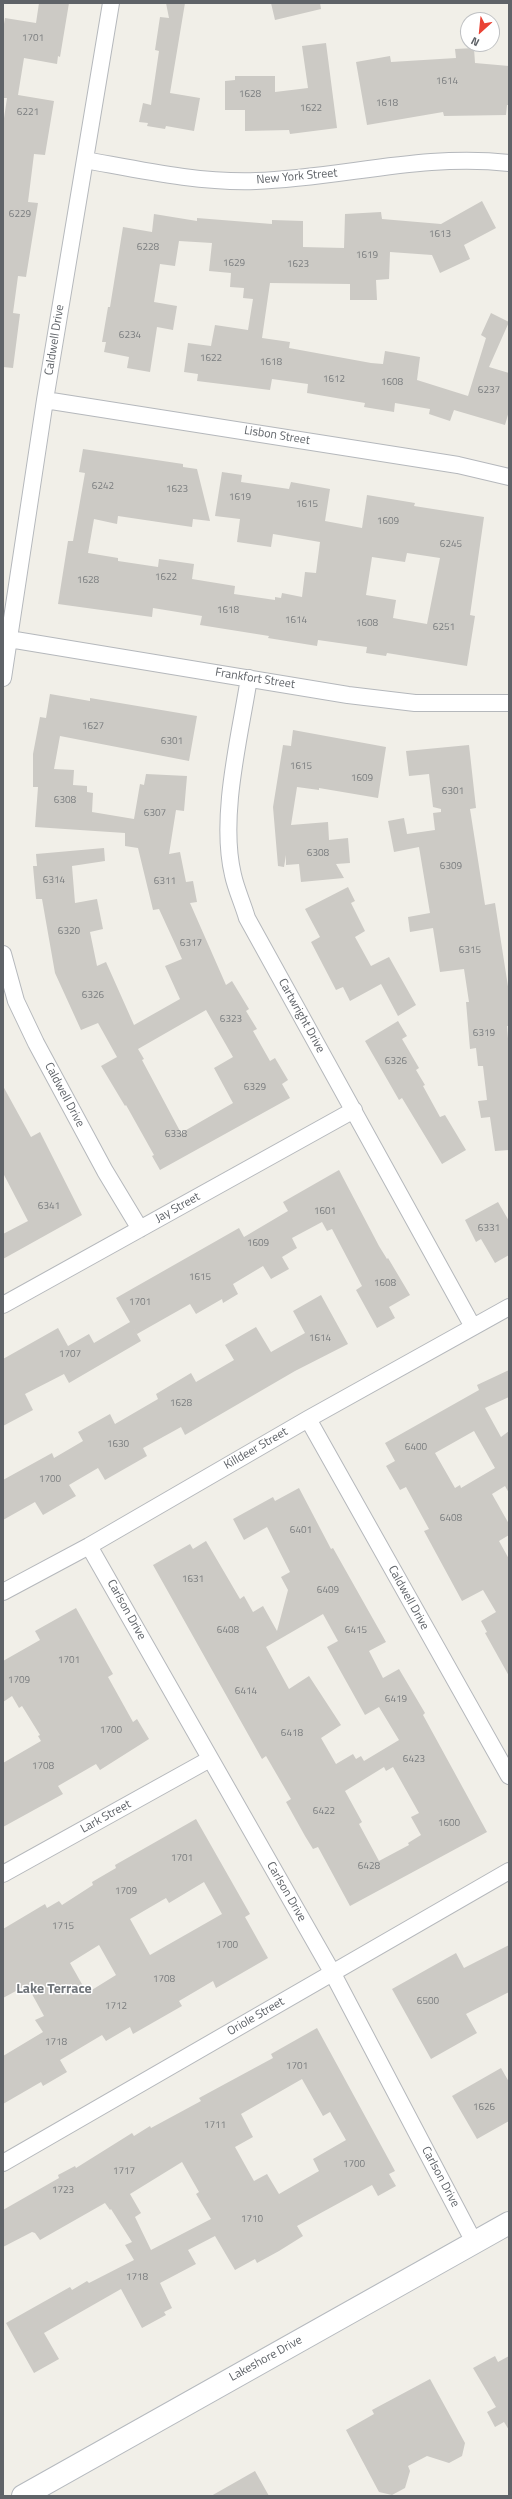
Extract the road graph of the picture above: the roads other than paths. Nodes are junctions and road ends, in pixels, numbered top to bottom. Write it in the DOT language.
graph roads {
  1 [pos="111,3"];
  2 [pos="85,160"];
  3 [pos="509,163"];
  4 [pos="45,400"];
  5 [pos="509,477"];
  6 [pos="6,638"];
  7 [pos="3,678"];
  8 [pos="249,678"];
  9 [pos="509,703"];
  10 [pos="3,954"];
  11 [pos="354,1110"];
  12 [pos="140,1229"];
  13 [pos="3,1305"];
  14 [pos="509,1307"];
  15 [pos="473,1327"];
  16 [pos="308,1419"];
  17 [pos="90,1546"];
  18 [pos="3,1592"];
  19 [pos="210,1759"];
  20 [pos="509,1776"];
  21 [pos="509,1871"];
  22 [pos="3,1874"];
  23 [pos="332,1972"];
  24 [pos="3,2163"];
  25 [pos="509,2223"];
  26 [pos="474,2242"];
  27 [pos="23,2496"];
  1 -- 2 [label="street, Caldwell Drive"];
  2 -- 3 [label="street, New York Street"];
  2 -- 4 [label="street, Caldwell Drive"];
  4 -- 5 [label="street, Lisbon Street"];
  4 -- 6 [label="street, Caldwell Drive"];
  6 -- 7 [label="street, Caldwell Drive"];
  6 -- 8 [label="street, Frankfort Street"];
  8 -- 9 [label="street, Frankfort Street"];
  8 -- 11 [label="street, Cartwright Drive"];
  10 -- 12 [label="street, Caldwell Drive"];
  11 -- 12 [label="street, Jay Street"];
  11 -- 15 [label="street, Cartwright Drive"];
  12 -- 13 [label="street, Jay Street"];
  14 -- 15 [label="street, Killdeer Street"];
  15 -- 16 [label="street, Killdeer Street"];
  16 -- 17 [label="street, Killdeer Street"];
  16 -- 20 [label="street, Caldwell Drive"];
  17 -- 18 [label="street, Killdeer Street"];
  17 -- 19 [label="street, Carlson Drive"];
  19 -- 22 [label="street, Lark Street"];
  19 -- 23 [label="street, Carlson Drive"];
  21 -- 23 [label="street, Oriole Street"];
  23 -- 24 [label="street, Oriole Street"];
  23 -- 26 [label="street, Carlson Drive"];
  25 -- 26 [label="street, Lakeshore Drive"];
  26 -- 27 [label="street, Lakeshore Drive"];
}
